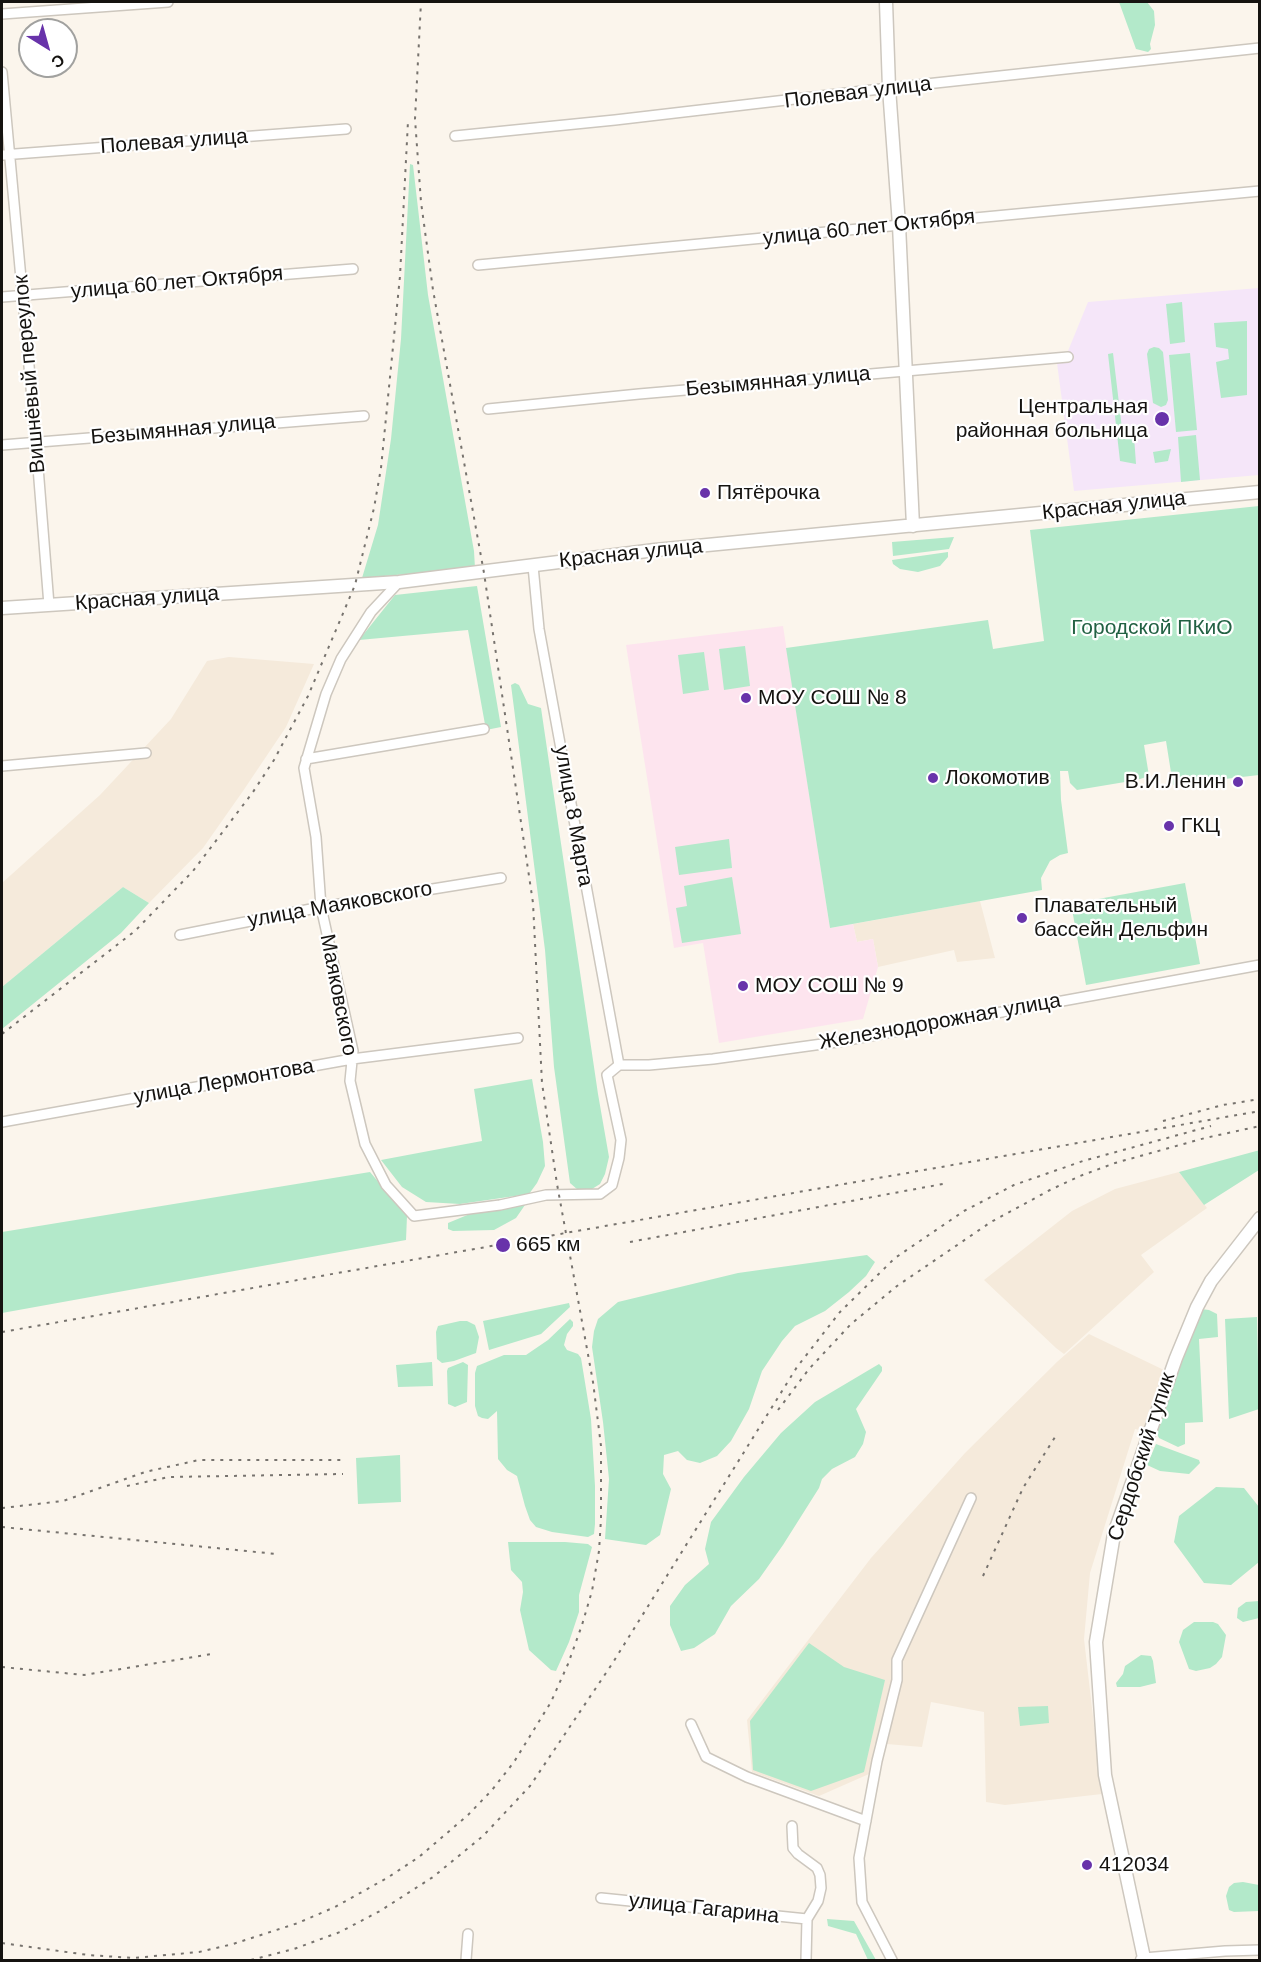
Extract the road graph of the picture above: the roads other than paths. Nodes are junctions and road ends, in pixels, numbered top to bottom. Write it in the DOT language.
graph roads {
  1 [pos="168,2"];
  2 [pos="886,2"];
  3 [pos="2,14"];
  4 [pos="1260,48"];
  5 [pos="2,72"];
  6 [pos="889,88"];
  7 [pos="346,129"];
  8 [pos="455,136"];
  9 [pos="5,155"];
  10 [pos="1260,191"];
  11 [pos="899,225"];
  12 [pos="478,265"];
  13 [pos="352,269"];
  14 [pos="22,296"];
  15 [pos="2,297"];
  16 [pos="1068,357"];
  17 [pos="906,370"];
  18 [pos="488,409"];
  19 [pos="364,416"];
  20 [pos="36,442"];
  21 [pos="2,445"];
  22 [pos="1260,492"];
  23 [pos="914,526"];
  24 [pos="533,566"];
  25 [pos="399,582"];
  26 [pos="49,605"];
  27 [pos="2,608"];
  28 [pos="484,729"];
  29 [pos="146,753"];
  30 [pos="306,759"];
  31 [pos="2,766"];
  32 [pos="501,878"];
  33 [pos="321,907"];
  34 [pos="180,935"];
  35 [pos="1260,965"];
  36 [pos="518,1038"];
  37 [pos="352,1059"];
  38 [pos="619,1065"];
  39 [pos="2,1122"];
  40 [pos="1258,1220"];
  41 [pos="971,1498"];
  42 [pos="691,1724"];
  43 [pos="866,1821"];
  44 [pos="792,1826"];
  45 [pos="601,1898"];
  46 [pos="807,1919"];
  47 [pos="468,1934"];
  48 [pos="1260,1950"];
  49 [pos="1143,1959"];
  50 [pos="466,1960"];
  51 [pos="806,1960"];
  52 [pos="892,1960"];
  1 -- 3 [label="street"];
  2 -- 6 [label="street"];
  4 -- 6 [label="street, Полевая улица"];
  5 -- 9 [label="street, Вишнёвый переулок"];
  6 -- 8 [label="street, Полевая улица"];
  6 -- 11 [label="street"];
  7 -- 9 [label="street, Полевая улица"];
  9 -- 14 [label="street, Вишнёвый переулок"];
  10 -- 11 [label="street, улица 60 лет Октября"];
  11 -- 12 [label="street, улица 60 лет Октября"];
  11 -- 17 [label="street"];
  13 -- 14 [label="street, улица 60 лет Октября"];
  14 -- 15 [label="street, улица 60 лет Октября"];
  14 -- 20 [label="street, Вишнёвый переулок"];
  16 -- 17 [label="street, Безымянная улица"];
  17 -- 18 [label="street, Безымянная улица"];
  17 -- 23 [label="street"];
  19 -- 20 [label="street, Безымянная улица"];
  20 -- 21 [label="street, Безымянная улица"];
  20 -- 26 [label="street, Вишнёвый переулок"];
  22 -- 23 [label="street, Красная улица"];
  23 -- 24 [label="street, Красная улица"];
  24 -- 25 [label="street, Красная улица"];
  24 -- 38 [label="street, улица 8 Марта"];
  25 -- 26 [label="street, Красная улица"];
  25 -- 30 [label="street, Маяковского"];
  26 -- 27 [label="street, Красная улица"];
  28 -- 30 [label="street"];
  29 -- 31 [label="street"];
  30 -- 33 [label="street, Маяковского"];
  32 -- 33 [label="street, улица Маяковского"];
  33 -- 34 [label="street, улица Маяковского"];
  33 -- 37 [label="street, Маяковского"];
  35 -- 38 [label="street, Железнодорожная улица"];
  36 -- 37 [label="street, улица Лермонтова"];
  37 -- 38 [label="street, Маяковского"];
  37 -- 39 [label="street, улица Лермонтова"];
  40 -- 49 [label="street, Сердобский тупик"];
  41 -- 43 [label="street"];
  42 -- 43 [label="street"];
  43 -- 52 [label="street"];
  44 -- 46 [label="street"];
  45 -- 46 [label="street, улица Гагарина"];
  46 -- 51 [label="street"];
  47 -- 50 [label="street"];
  48 -- 49 [label="street"];
}
